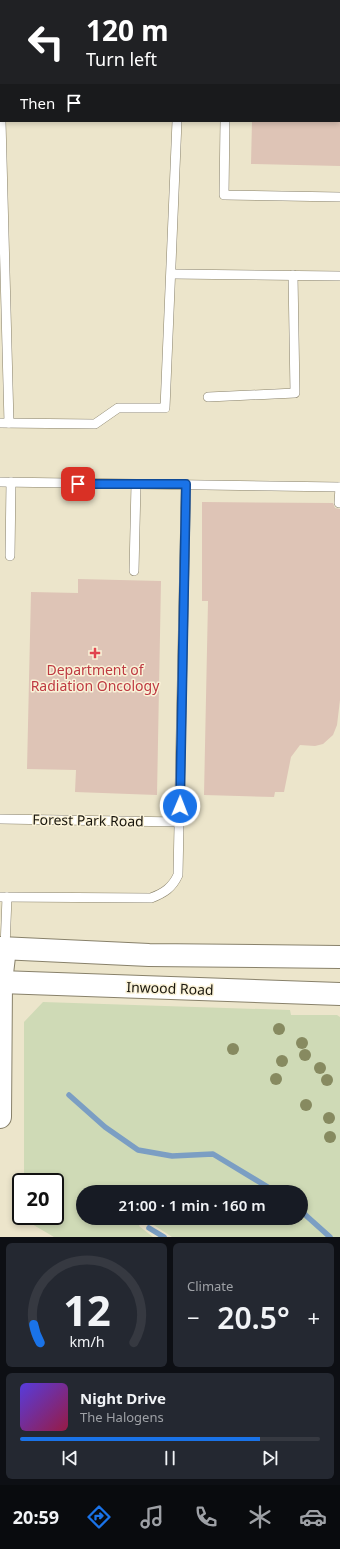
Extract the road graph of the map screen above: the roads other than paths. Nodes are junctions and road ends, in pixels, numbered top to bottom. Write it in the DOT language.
graph roads {
  1 [pos="1,122"];
  2 [pos="177,122"];
  3 [pos="225,122"];
  4 [pos="340,196"];
  5 [pos="172,274"];
  6 [pos="293,275"];
  7 [pos="340,276"];
  8 [pos="208,397"];
  9 [pos="4,423"];
  10 [pos="0,482"];
  11 [pos="11,482"];
  12 [pos="136,484"];
  13 [pos="186,484"];
  14 [pos="340,487"];
  15 [pos="339,503"];
  16 [pos="10,556"];
  17 [pos="134,571"];
  18 [pos="0,819"];
  19 [pos="180,822"];
  20 [pos="4,897"];
  21 [pos="2,948"];
  22 [pos="340,957"];
  23 [pos="1,982"];
  24 [pos="340,994"];
  25 [pos="0,1117"];
  1 -- 9 [label="lane"];
  2 -- 5 [label="lane"];
  3 -- 4 [label="lane"];
  5 -- 6 [label="lane"];
  5 -- 9 [label="lane"];
  6 -- 7 [label="lane"];
  6 -- 8 [label="lane"];
  10 -- 11 [label="lane"];
  11 -- 12 [label="lane"];
  11 -- 16 [label="lane"];
  12 -- 13 [label="lane"];
  12 -- 17 [label="lane"];
  13 -- 14 [label="lane"];
  13 -- 19 [label="lane"];
  14 -- 15 [label="lane"];
  18 -- 19 [label="lane, Forest Park Road"];
  19 -- 20 [label="lane"];
  20 -- 21 [label="lane"];
  21 -- 22 [label="main road"];
  21 -- 23 [label="main road"];
  23 -- 24 [label="main road, Inwood Road"];
  23 -- 25 [label="main road"];
}
